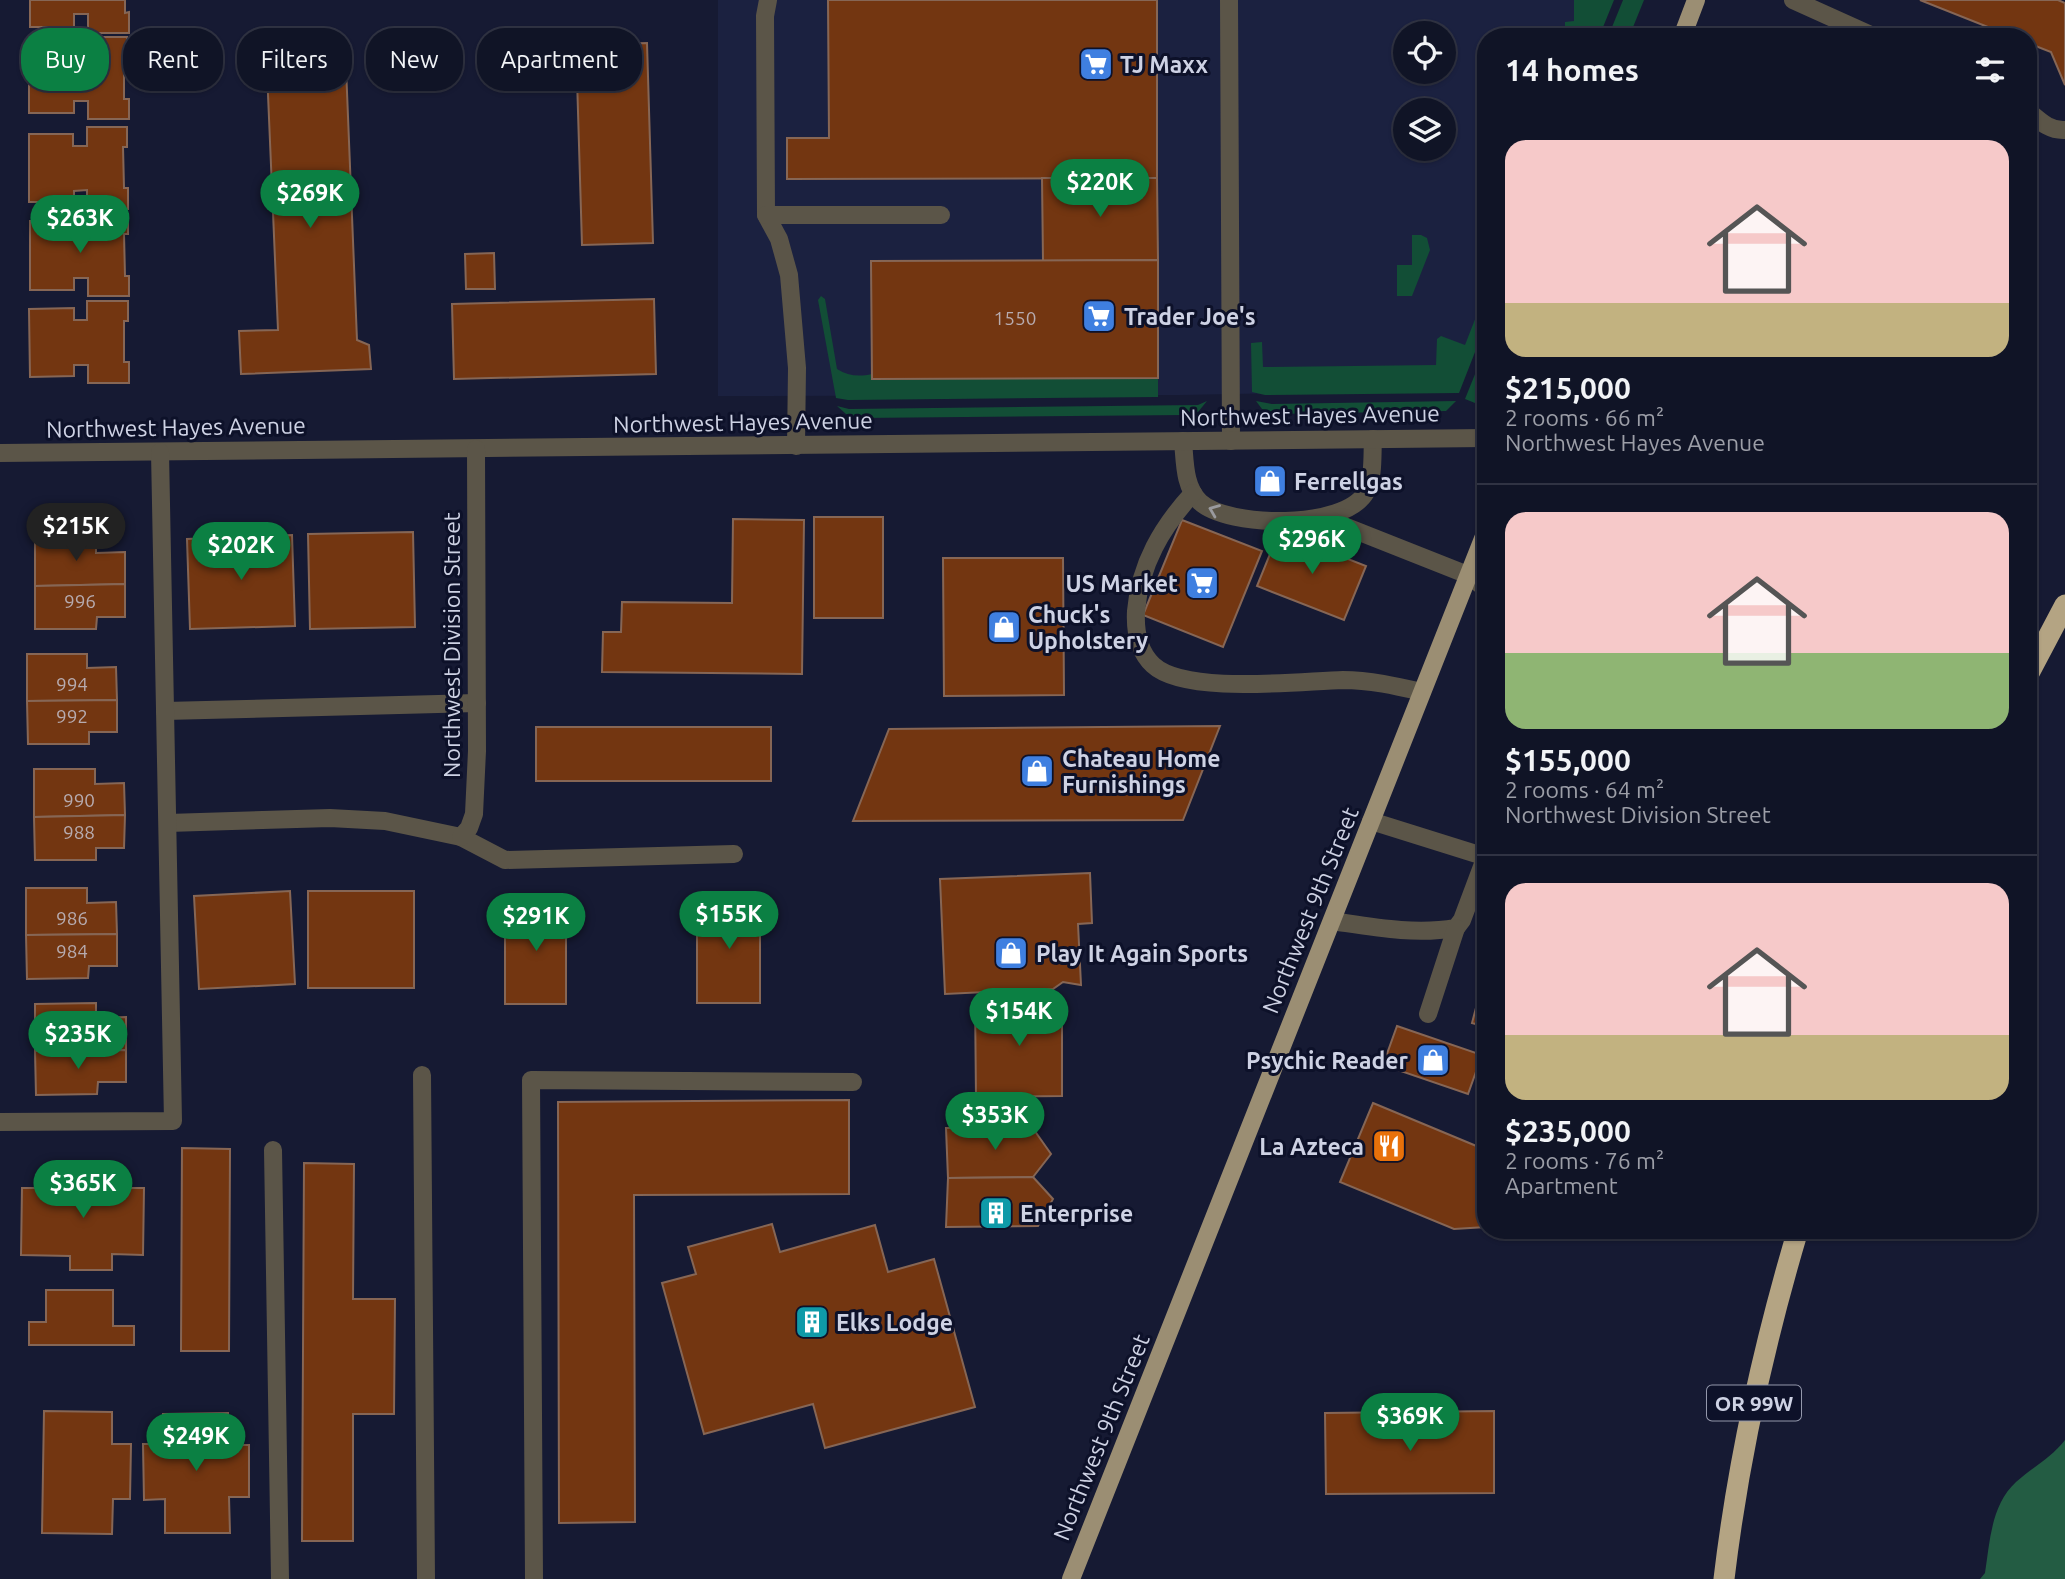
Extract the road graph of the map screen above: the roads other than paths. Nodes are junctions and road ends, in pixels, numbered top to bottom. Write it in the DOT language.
graph roads {
  1 [pos="768,0"];
  2 [pos="1229,0"];
  3 [pos="1696,0"];
  4 [pos="1797,1"];
  5 [pos="1685,28"];
  6 [pos="1856,28"];
  7 [pos="2037,118"];
  8 [pos="2065,130"];
  9 [pos="765,215"];
  10 [pos="941,215"];
  11 [pos="1477,438"];
  12 [pos="1373,439"];
  13 [pos="1183,441"];
  14 [pos="1231,441"];
  15 [pos="796,446"];
  16 [pos="476,449"];
  17 [pos="160,452"];
  18 [pos="0,453"];
  19 [pos="1193,493"];
  20 [pos="1324,518"];
  21 [pos="1477,553"];
  22 [pos="1468,575"];
  23 [pos="1477,582"];
  24 [pos="2065,605"];
  25 [pos="2037,658"];
  26 [pos="1422,692"];
  27 [pos="477,703"];
  28 [pos="165,711"];
  29 [pos="1371,821"];
  30 [pos="167,823"];
  31 [pos="461,837"];
  32 [pos="734,854"];
  33 [pos="1477,854"];
  34 [pos="1477,881"];
  35 [pos="1332,921"];
  36 [pos="1456,928"];
  37 [pos="1428,1014"];
  38 [pos="422,1075"];
  39 [pos="853,1082"];
  40 [pos="0,1122"];
  41 [pos="273,1150"];
  42 [pos="1795,1239"];
  43 [pos="280,1579"];
  44 [pos="426,1579"];
  45 [pos="534,1579"];
  46 [pos="1071,1579"];
  47 [pos="1724,1579"];
  1 -- 9 [label="street"];
  2 -- 14 [label="street"];
  3 -- 5 [label="main road"];
  4 -- 6 [label="street"];
  7 -- 8 [label="street"];
  9 -- 10 [label="street"];
  9 -- 15 [label="street"];
  11 -- 12 [label="street, Northwest Hayes Avenue"];
  12 -- 14 [label="street, Northwest Hayes Avenue"];
  12 -- 20 [label="street"];
  13 -- 14 [label="street, Northwest Hayes Avenue"];
  13 -- 15 [label="street, Northwest Hayes Avenue"];
  13 -- 19 [label="street"];
  15 -- 16 [label="street, Northwest Hayes Avenue"];
  16 -- 17 [label="street, Northwest Hayes Avenue"];
  16 -- 27 [label="street, Northwest Division Street"];
  17 -- 18 [label="street, Northwest Hayes Avenue"];
  17 -- 28 [label="street"];
  20 -- 19 [label="street, one-way"];
  19 -- 26 [label="street"];
  20 -- 22 [label="street"];
  21 -- 22 [label="main road, Northwest 9th Street"];
  22 -- 23 [label="street"];
  22 -- 26 [label="main road, Northwest 9th Street"];
  24 -- 25 [label="highway"];
  26 -- 29 [label="main road, Northwest 9th Street"];
  27 -- 28 [label="street"];
  27 -- 31 [label="street, Northwest Division Street"];
  28 -- 30 [label="street"];
  29 -- 33 [label="street"];
  29 -- 35 [label="main road, Northwest 9th Street"];
  30 -- 31 [label="street"];
  30 -- 40 [label="street"];
  31 -- 32 [label="street"];
  34 -- 36 [label="street"];
  35 -- 36 [label="street"];
  35 -- 46 [label="main road, Northwest 9th Street"];
  36 -- 37 [label="street"];
  38 -- 44 [label="street"];
  39 -- 45 [label="street"];
  41 -- 43 [label="street"];
  42 -- 47 [label="highway, OR 99W"];
}
